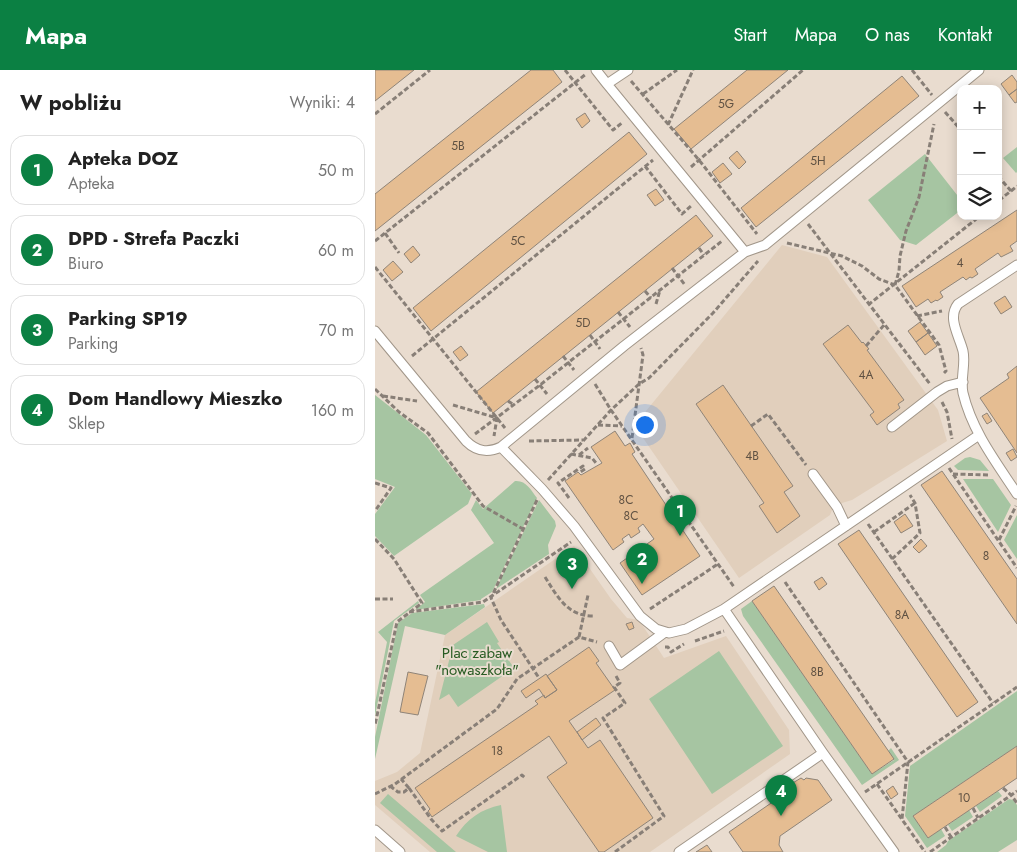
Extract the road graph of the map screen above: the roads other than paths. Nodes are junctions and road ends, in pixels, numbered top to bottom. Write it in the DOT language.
graph roads {
  1 [pos="596,70"];
  2 [pos="979,70"];
  3 [pos="626,71"];
  4 [pos="607,84"];
  5 [pos="745,252"];
  6 [pos="1017,265"];
  7 [pos="375,331"];
  8 [pos="963,382"];
  9 [pos="892,427"];
  10 [pos="979,435"];
  11 [pos="501,447"];
  12 [pos="813,474"];
  13 [pos="1017,494"];
  14 [pos="846,526"];
  15 [pos="724,610"];
  16 [pos="665,632"];
  17 [pos="609,646"];
  18 [pos="823,753"];
  19 [pos="375,830"];
  20 [pos="400,852"];
  21 [pos="679,852"];
  22 [pos="894,852"];
  1 -- 4 [label="lane"];
  2 -- 5 [label="lane"];
  3 -- 4 [label="lane"];
  4 -- 5 [label="lane"];
  5 -- 11 [label="lane"];
  6 -- 8 [label="lane"];
  7 -- 11 [label="lane"];
  8 -- 9 [label="lane"];
  8 -- 10 [label="lane"];
  10 -- 13 [label="lane"];
  10 -- 14 [label="lane"];
  11 -- 16 [label="lane"];
  12 -- 14 [label="lane"];
  14 -- 15 [label="lane"];
  15 -- 16 [label="lane"];
  15 -- 18 [label="lane"];
  16 -- 17 [label="lane"];
  18 -- 21 [label="lane"];
  18 -- 22 [label="lane"];
  19 -- 20 [label="lane"];
}
